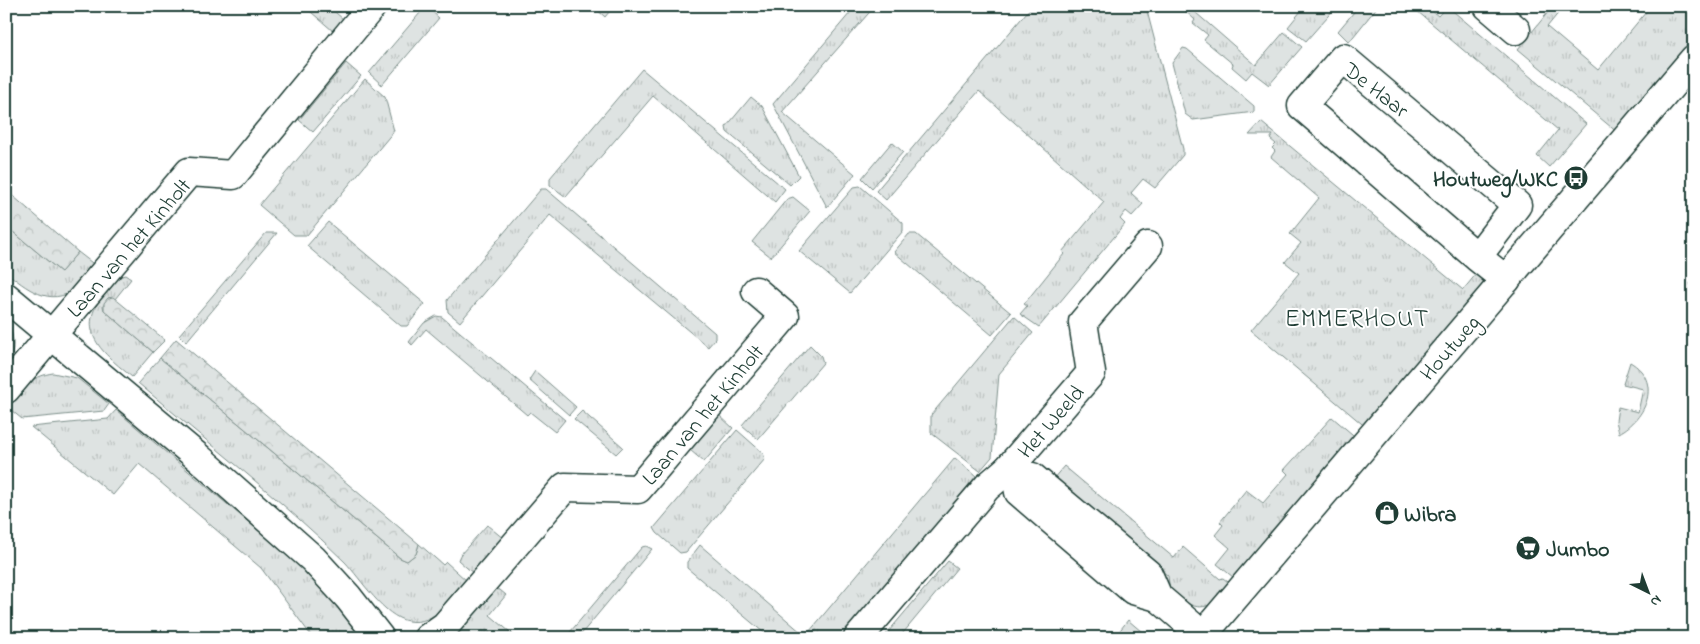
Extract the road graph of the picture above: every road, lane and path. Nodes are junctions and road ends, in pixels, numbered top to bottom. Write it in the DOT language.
graph roads {
  1 [pos="372,6"];
  2 [pos="1488,6"];
  3 [pos="1516,30"];
  4 [pos="1694,59"];
  5 [pos="1148,246"];
  6 [pos="1477,257"];
  7 [pos="1506,280"];
  8 [pos="756,291"];
  9 [pos="6,297"];
  10 [pos="51,335"];
  11 [pos="6,389"];
  12 [pos="1012,472"];
  13 [pos="1203,637"];
  14 [pos="380,638"];
  15 [pos="428,638"];
  16 [pos="858,638"];
  1 -- 10 [label="street, Laan van het Kinholt"];
  2 -- 3 [label="street"];
  4 -- 7 [label="street, Houtweg"];
  5 -- 12 [label="street, Het Weeld"];
  6 -- 6 [label="street, De Haar"];
  6 -- 7 [label="street, De Haar"];
  7 -- 13 [label="street, Houtweg"];
  8 -- 15 [label="street, Laan van het Kinholt"];
  9 -- 10 [label="street, Laan van het Kinholt"];
  10 -- 11 [label="street, Laan van het Kinholt"];
  10 -- 14 [label="street, Laan van het Kinholt"];
  12 -- 13 [label="street, Het Weeld"];
  12 -- 16 [label="street, Het Weeld"];
}
